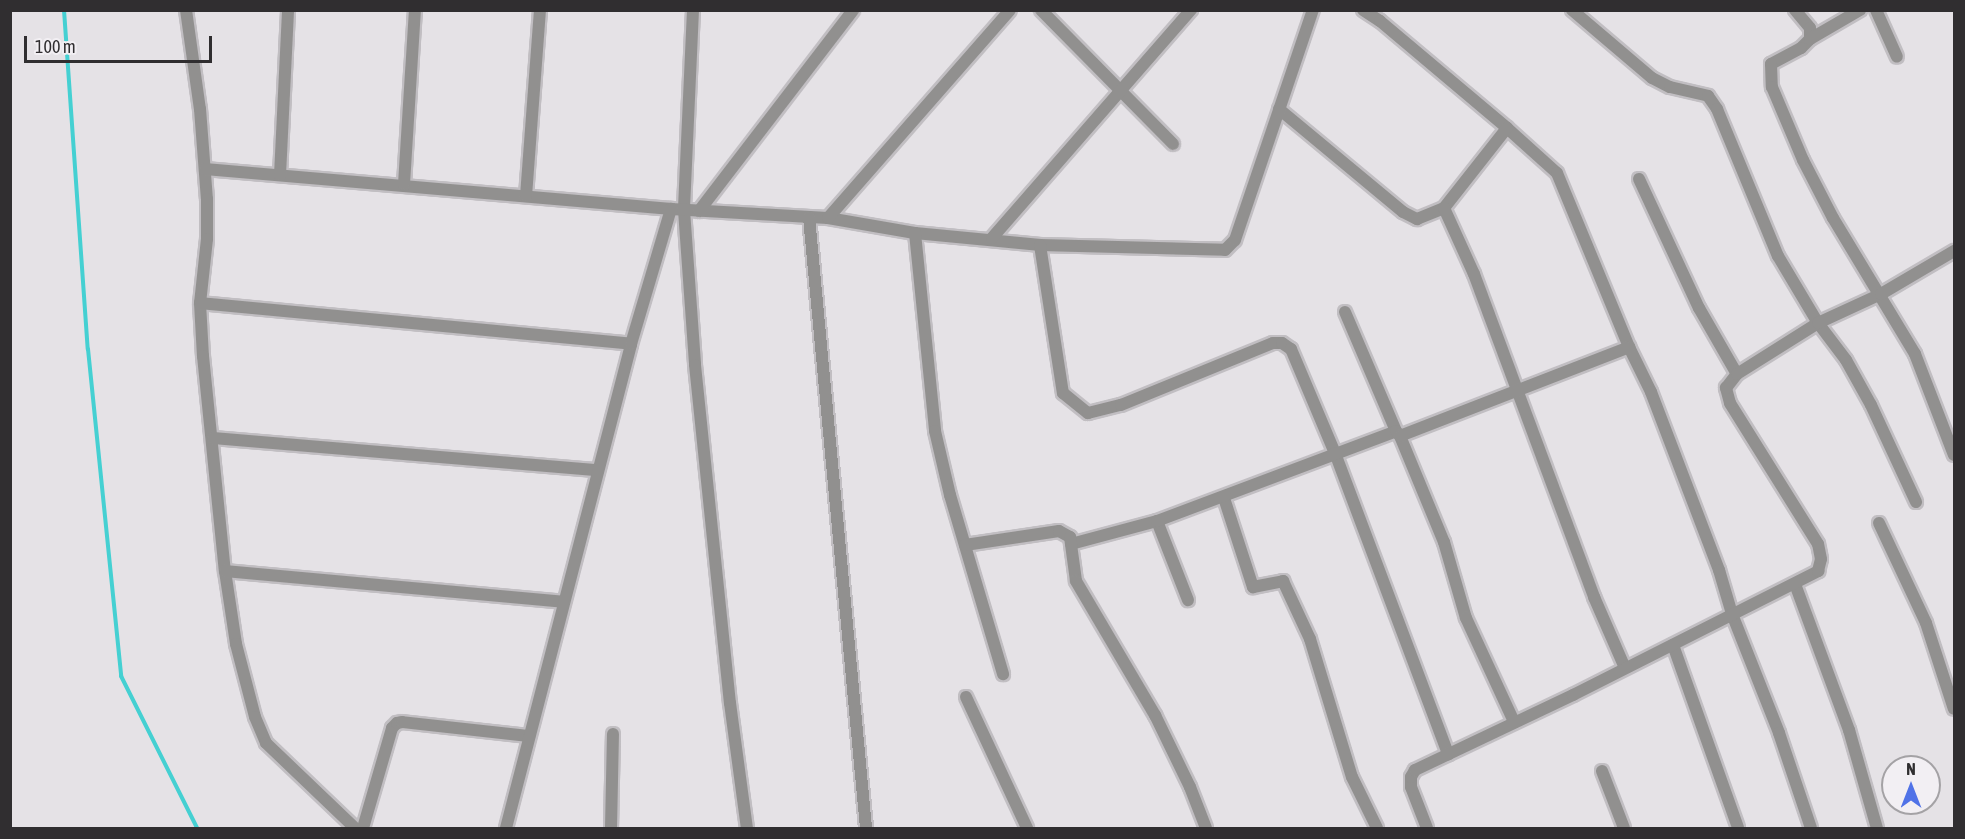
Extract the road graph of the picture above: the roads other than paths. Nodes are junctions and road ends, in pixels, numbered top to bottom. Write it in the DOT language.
graph roads {
  1 [pos="186,10"];
  2 [pos="288,10"];
  3 [pos="415,10"];
  4 [pos="540,10"];
  5 [pos="693,10"];
  6 [pos="853,10"];
  7 [pos="1010,10"];
  8 [pos="1041,10"];
  9 [pos="1191,10"];
  10 [pos="1313,10"];
  11 [pos="1363,10"];
  12 [pos="1572,10"];
  13 [pos="1795,10"];
  14 [pos="1860,10"];
  15 [pos="1876,10"];
  16 [pos="1810,39"];
  17 [pos="1897,57"];
  18 [pos="1120,91"];
  19 [pos="1279,109"];
  20 [pos="1507,128"];
  21 [pos="1173,144"];
  22 [pos="205,169"];
  23 [pos="280,175"];
  24 [pos="1639,179"];
  25 [pos="404,184"];
  26 [pos="526,196"];
  27 [pos="1444,208"];
  28 [pos="671,209"];
  29 [pos="684,210"];
  30 [pos="699,211"];
  31 [pos="809,217"];
  32 [pos="828,218"];
  33 [pos="915,233"];
  34 [pos="992,238"];
  35 [pos="1040,244"];
  36 [pos="1954,251"];
  37 [pos="1881,294"];
  38 [pos="200,303"];
  39 [pos="1345,312"];
  40 [pos="1818,324"];
  41 [pos="631,344"];
  42 [pos="1629,347"];
  43 [pos="1737,374"];
  44 [pos="1518,392"];
  45 [pos="1398,434"];
  46 [pos="213,438"];
  47 [pos="1335,453"];
  48 [pos="1954,455"];
  49 [pos="598,470"];
  50 [pos="1224,498"];
  51 [pos="1916,502"];
  52 [pos="1157,521"];
  53 [pos="1879,523"];
  54 [pos="1071,544"];
  55 [pos="965,545"];
  56 [pos="225,571"];
  57 [pos="1795,584"];
  58 [pos="1188,600"];
  59 [pos="563,602"];
  60 [pos="1732,614"];
  61 [pos="1673,645"];
  62 [pos="1625,668"];
  63 [pos="1003,674"];
  64 [pos="966,697"];
  65 [pos="1954,709"];
  66 [pos="1515,722"];
  67 [pos="614,734"];
  68 [pos="529,736"];
  69 [pos="1448,754"];
  70 [pos="1602,771"];
  71 [pos="355,828"];
  72 [pos="363,828"];
  73 [pos="506,828"];
  74 [pos="611,828"];
  75 [pos="747,828"];
  76 [pos="866,828"];
  77 [pos="1027,828"];
  78 [pos="1206,828"];
  79 [pos="1377,828"];
  80 [pos="1427,828"];
  81 [pos="1624,828"];
  82 [pos="1738,828"];
  83 [pos="1811,828"];
  84 [pos="1877,828"];
  1 -- 22 [label="street"];
  2 -- 23 [label="street"];
  3 -- 25 [label="street"];
  4 -- 26 [label="street"];
  5 -- 29 [label="street"];
  6 -- 30 [label="street"];
  7 -- 32 [label="street"];
  8 -- 18 [label="street"];
  9 -- 18 [label="street"];
  10 -- 19 [label="street"];
  11 -- 20 [label="street"];
  12 -- 40 [label="street"];
  13 -- 16 [label="street"];
  14 -- 16 [label="street"];
  15 -- 17 [label="street"];
  16 -- 37 [label="street"];
  18 -- 21 [label="street"];
  18 -- 34 [label="street"];
  19 -- 27 [label="street"];
  19 -- 35 [label="street"];
  20 -- 27 [label="street"];
  20 -- 42 [label="street"];
  22 -- 23 [label="street"];
  22 -- 38 [label="street"];
  23 -- 25 [label="street"];
  24 -- 43 [label="street"];
  25 -- 26 [label="street"];
  26 -- 28 [label="street"];
  27 -- 44 [label="street"];
  28 -- 29 [label="street"];
  28 -- 41 [label="street"];
  29 -- 30 [label="street"];
  29 -- 75 [label="street"];
  30 -- 31 [label="street"];
  31 -- 32 [label="street"];
  31 -- 76 [label="street"];
  32 -- 33 [label="street"];
  33 -- 34 [label="street"];
  33 -- 55 [label="street"];
  34 -- 35 [label="street"];
  35 -- 47 [label="street"];
  36 -- 37 [label="street"];
  37 -- 40 [label="street"];
  37 -- 48 [label="street"];
  38 -- 41 [label="street"];
  38 -- 46 [label="street"];
  39 -- 45 [label="street"];
  40 -- 43 [label="street"];
  40 -- 51 [label="street"];
  41 -- 49 [label="street"];
  42 -- 44 [label="street"];
  42 -- 60 [label="street"];
  43 -- 57 [label="street"];
  44 -- 45 [label="street"];
  44 -- 62 [label="street"];
  45 -- 47 [label="street"];
  45 -- 66 [label="street"];
  46 -- 49 [label="street"];
  46 -- 56 [label="street"];
  47 -- 50 [label="street"];
  47 -- 69 [label="street"];
  49 -- 59 [label="street"];
  50 -- 52 [label="street"];
  50 -- 79 [label="street"];
  52 -- 54 [label="street"];
  52 -- 58 [label="street"];
  53 -- 65 [label="street"];
  54 -- 55 [label="street"];
  54 -- 78 [label="street"];
  55 -- 63 [label="street"];
  56 -- 59 [label="street"];
  56 -- 71 [label="street"];
  57 -- 60 [label="street"];
  57 -- 84 [label="street"];
  59 -- 68 [label="street"];
  60 -- 61 [label="street"];
  60 -- 83 [label="street"];
  61 -- 62 [label="street"];
  61 -- 82 [label="street"];
  62 -- 66 [label="street"];
  64 -- 77 [label="street"];
  66 -- 69 [label="street"];
  67 -- 74 [label="street"];
  68 -- 72 [label="street"];
  68 -- 73 [label="street"];
  69 -- 80 [label="street"];
  70 -- 81 [label="street"];
}
